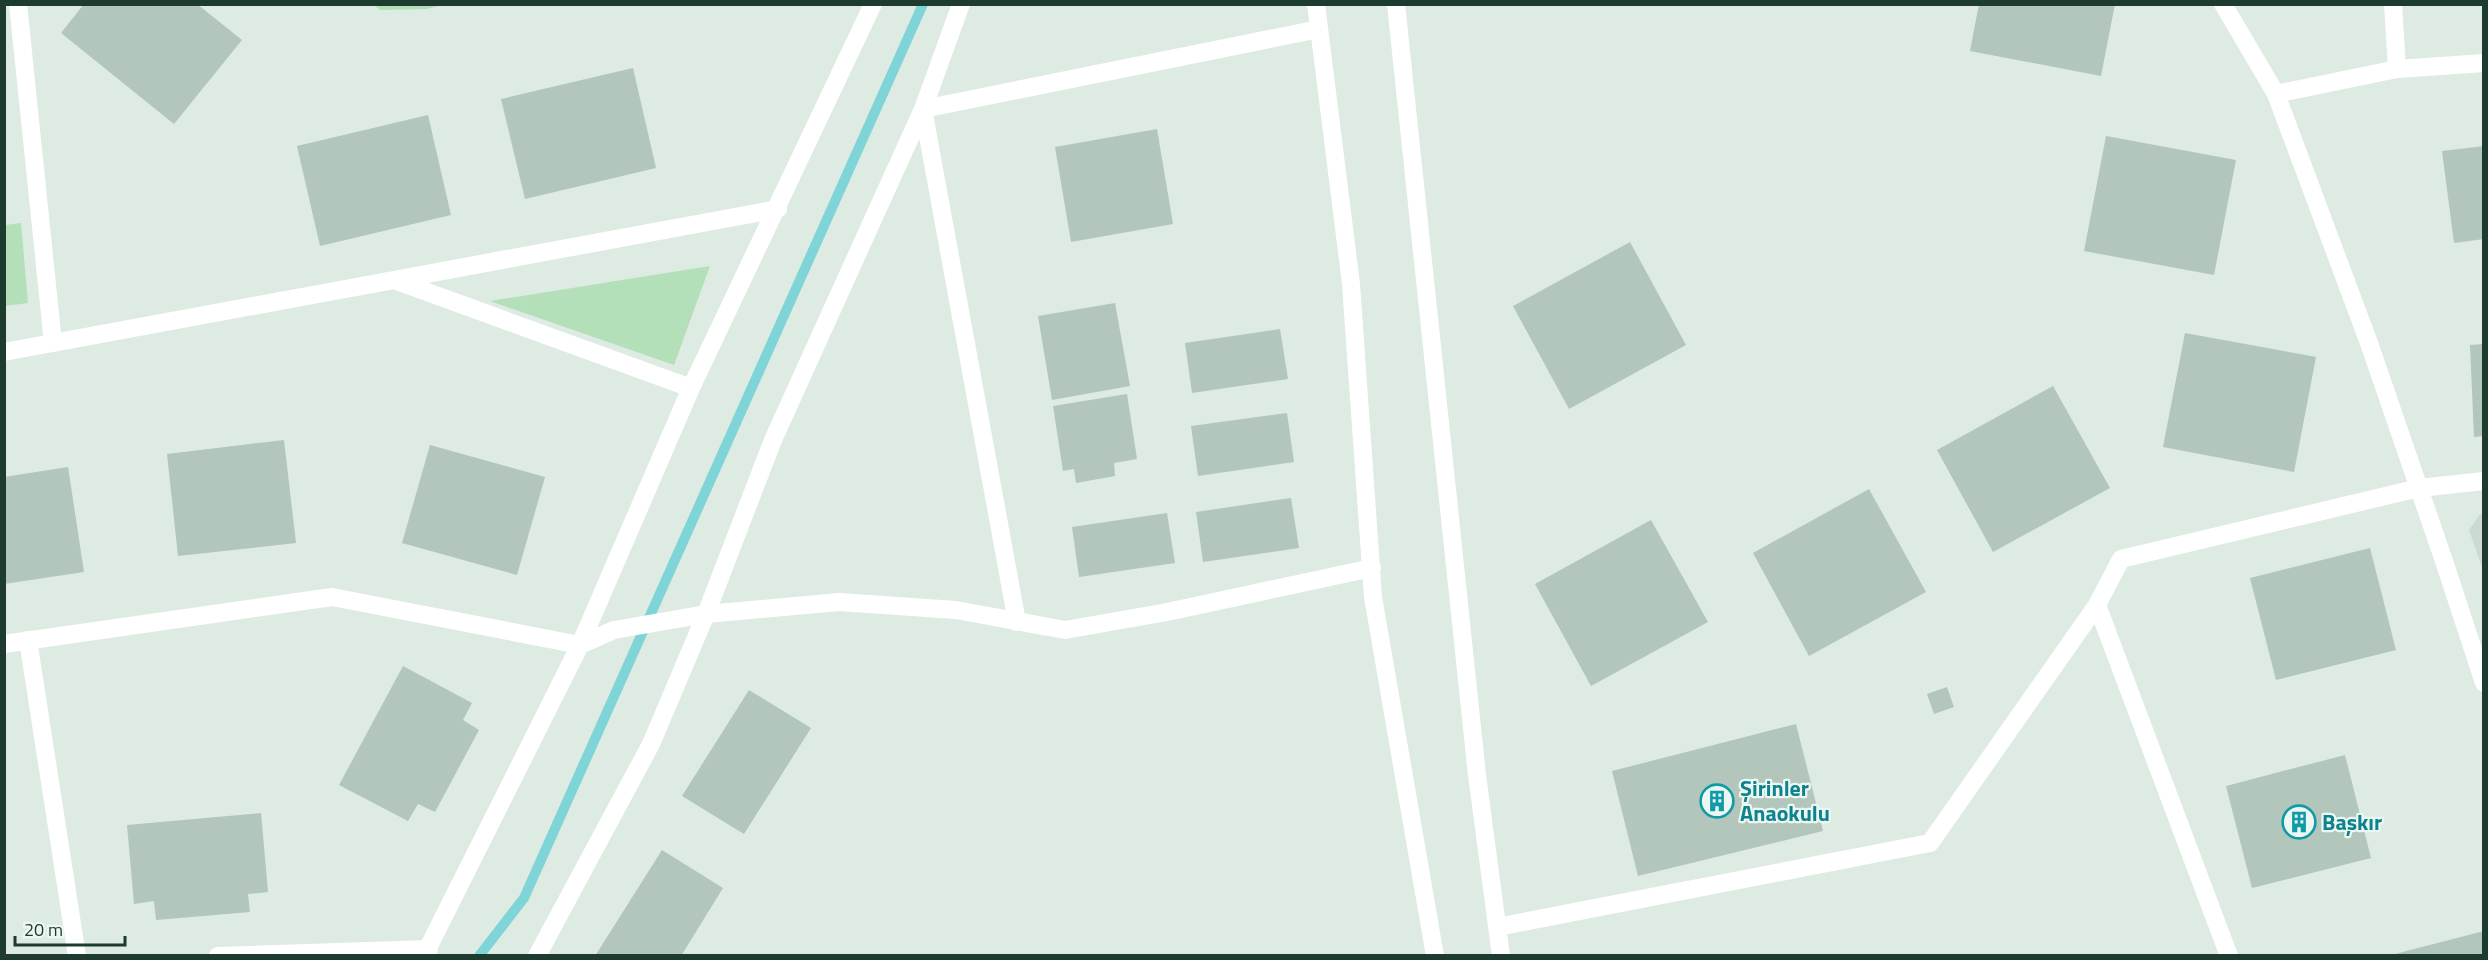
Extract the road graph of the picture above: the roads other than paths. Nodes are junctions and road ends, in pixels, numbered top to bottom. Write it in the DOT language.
graph roads {
  1 [pos="18,4"];
  2 [pos="873,4"];
  3 [pos="961,4"];
  4 [pos="1316,4"];
  5 [pos="1396,4"];
  6 [pos="2223,4"];
  7 [pos="2393,4"];
  8 [pos="1319,29"];
  9 [pos="2484,63"];
  10 [pos="2397,69"];
  11 [pos="2276,94"];
  12 [pos="923,110"];
  13 [pos="778,209"];
  14 [pos="394,280"];
  15 [pos="53,343"];
  16 [pos="4,352"];
  17 [pos="691,388"];
  18 [pos="2484,481"];
  19 [pos="2419,488"];
  20 [pos="1372,568"];
  21 [pos="2097,605"];
  22 [pos="706,614"];
  23 [pos="1017,622"];
  24 [pos="28,640"];
  25 [pos="4,644"];
  26 [pos="580,645"];
  27 [pos="2484,683"];
  28 [pos="1497,927"];
  29 [pos="427,952"];
  30 [pos="77,956"];
  31 [pos="218,956"];
  32 [pos="537,956"];
  33 [pos="1435,956"];
  34 [pos="1501,956"];
  35 [pos="2229,956"];
  1 -- 15 [label="street"];
  2 -- 13 [label="street"];
  3 -- 12 [label="street"];
  4 -- 8 [label="street"];
  5 -- 28 [label="street"];
  6 -- 11 [label="street"];
  7 -- 10 [label="street"];
  8 -- 12 [label="street"];
  8 -- 20 [label="street"];
  9 -- 10 [label="street"];
  10 -- 11 [label="street"];
  11 -- 19 [label="street"];
  12 -- 22 [label="street"];
  12 -- 23 [label="street"];
  13 -- 14 [label="street"];
  13 -- 17 [label="street"];
  14 -- 15 [label="street"];
  14 -- 17 [label="street"];
  15 -- 16 [label="street"];
  17 -- 26 [label="street"];
  18 -- 19 [label="street"];
  19 -- 21 [label="street"];
  19 -- 27 [label="street"];
  20 -- 23 [label="street"];
  20 -- 33 [label="street"];
  21 -- 28 [label="street"];
  21 -- 35 [label="street"];
  22 -- 23 [label="street"];
  22 -- 26 [label="street"];
  22 -- 32 [label="street"];
  24 -- 25 [label="street"];
  24 -- 26 [label="street"];
  24 -- 30 [label="street"];
  26 -- 29 [label="street"];
  28 -- 34 [label="street"];
  29 -- 31 [label="street"];
}
